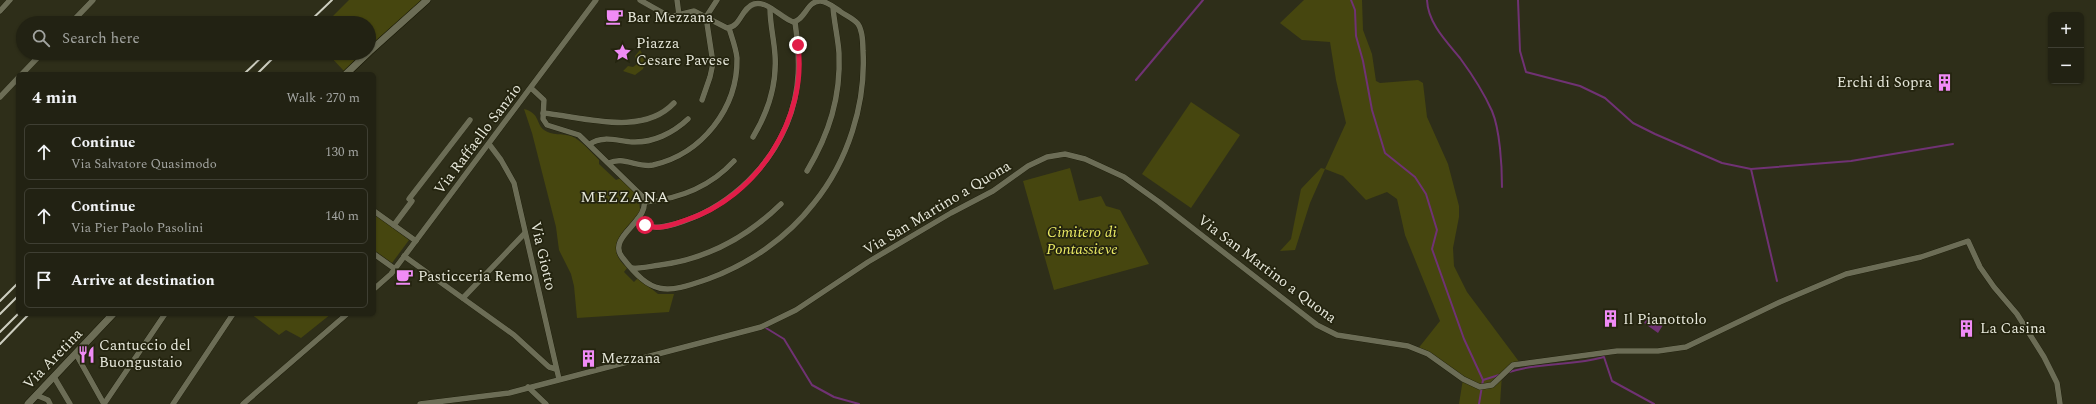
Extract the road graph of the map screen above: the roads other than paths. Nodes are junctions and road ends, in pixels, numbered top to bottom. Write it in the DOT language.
graph roads {
  1 [pos="10,0"];
  2 [pos="93,0"];
  3 [pos="427,0"];
  4 [pos="596,0"];
  5 [pos="640,0"];
  6 [pos="677,0"];
  7 [pos="717,0"];
  8 [pos="833,7"];
  9 [pos="770,9"];
  10 [pos="0,11"];
  11 [pos="680,15"];
  12 [pos="78,16"];
  13 [pos="706,17"];
  14 [pos="794,22"];
  15 [pos="729,28"];
  16 [pos="376,45"];
  17 [pos="35,60"];
  18 [pos="360,60"];
  19 [pos="24,72"];
  20 [pos="348,72"];
  21 [pos="16,80"];
  22 [pos="531,88"];
  23 [pos="1,93"];
  24 [pos="702,100"];
  25 [pos="674,103"];
  26 [pos="543,112"];
  27 [pos="688,119"];
  28 [pos="470,120"];
  29 [pos="753,137"];
  30 [pos="489,144"];
  31 [pos="590,144"];
  32 [pos="734,161"];
  33 [pos="609,163"];
  34 [pos="807,171"];
  35 [pos="645,202"];
  36 [pos="781,204"];
  37 [pos="376,212"];
  38 [pos="638,219"];
  39 [pos="394,226"];
  40 [pos="525,233"];
  41 [pos="416,241"];
  42 [pos="376,255"];
  43 [pos="404,256"];
  44 [pos="632,268"];
  45 [pos="395,269"];
  46 [pos="376,287"];
  47 [pos="463,298"];
  48 [pos="111,316"];
  49 [pos="165,316"];
  50 [pos="232,316"];
  51 [pos="345,316"];
  52 [pos="76,354"];
  53 [pos="549,367"];
  54 [pos="557,371"];
  55 [pos="54,377"];
  56 [pos="559,379"];
  57 [pos="552,381"];
  58 [pos="528,388"];
  59 [pos="36,395"];
  60 [pos="464,399"];
  61 [pos="28,404"];
  62 [pos="50,404"];
  63 [pos="70,404"];
  64 [pos="104,404"];
  65 [pos="173,404"];
  66 [pos="243,404"];
  67 [pos="420,404"];
  68 [pos="459,404"];
  69 [pos="546,404"];
  70 [pos="2060,404"];
  1 -- 10 [label="street"];
  2 -- 12 [label="street"];
  3 -- 16 [label="street"];
  4 -- 22 [label="street, Via Raffaello Sanzio"];
  5 -- 11 [label="street"];
  6 -- 11 [label="street"];
  7 -- 13 [label="street"];
  8 -- 14 [label="street"];
  8 -- 34 [label="street"];
  8 -- 44 [label="street"];
  9 -- 14 [label="street"];
  9 -- 15 [label="street"];
  9 -- 29 [label="street"];
  11 -- 13 [label="street"];
  13 -- 15 [label="street"];
  13 -- 24 [label="street"];
  14 -- 38 [label="street"];
  15 -- 33 [label="street"];
  17 -- 19 [label="street"];
  18 -- 20 [label="street"];
  21 -- 23 [label="street"];
  22 -- 26 [label="street"];
  22 -- 30 [label="street, Via Raffaello Sanzio"];
  25 -- 26 [label="street"];
  26 -- 31 [label="street"];
  27 -- 31 [label="street"];
  28 -- 39 [label="street"];
  30 -- 40 [label="street, Via Giotto"];
  30 -- 41 [label="street, Via Raffaello Sanzio"];
  31 -- 33 [label="street"];
  32 -- 35 [label="street"];
  33 -- 35 [label="street"];
  35 -- 38 [label="street"];
  36 -- 44 [label="street"];
  37 -- 39 [label="street"];
  38 -- 44 [label="street"];
  39 -- 41 [label="street"];
  40 -- 47 [label="street"];
  40 -- 54 [label="street, Via Giotto"];
  41 -- 43 [label="street, Via Raffaello Sanzio"];
  42 -- 45 [label="street"];
  43 -- 45 [label="street, Via Raffaello Sanzio"];
  43 -- 47 [label="street"];
  45 -- 46 [label="street, Via Raffaello Sanzio"];
  47 -- 53 [label="street"];
  48 -- 52 [label="street, Via Aretina"];
  49 -- 64 [label="street"];
  50 -- 65 [label="street"];
  51 -- 66 [label="street"];
  52 -- 55 [label="street, Via Aretina"];
  52 -- 64 [label="street"];
  53 -- 54 [label="street"];
  53 -- 57 [label="street"];
  54 -- 56 [label="street, Via Giotto"];
  55 -- 59 [label="street, Via Aretina"];
  55 -- 63 [label="street"];
  56 -- 57 [label="street, Via San Martino a Quona"];
  56 -- 70 [label="street, Via San Martino a Quona"];
  57 -- 58 [label="street, Via San Martino a Quona"];
  58 -- 60 [label="street, Via San Martino a Quona"];
  58 -- 69 [label="street"];
  59 -- 61 [label="street, Via Aretina"];
  59 -- 62 [label="street"];
  60 -- 67 [label="street, Via San Martino a Quona"];
  60 -- 68 [label="street"];
}
